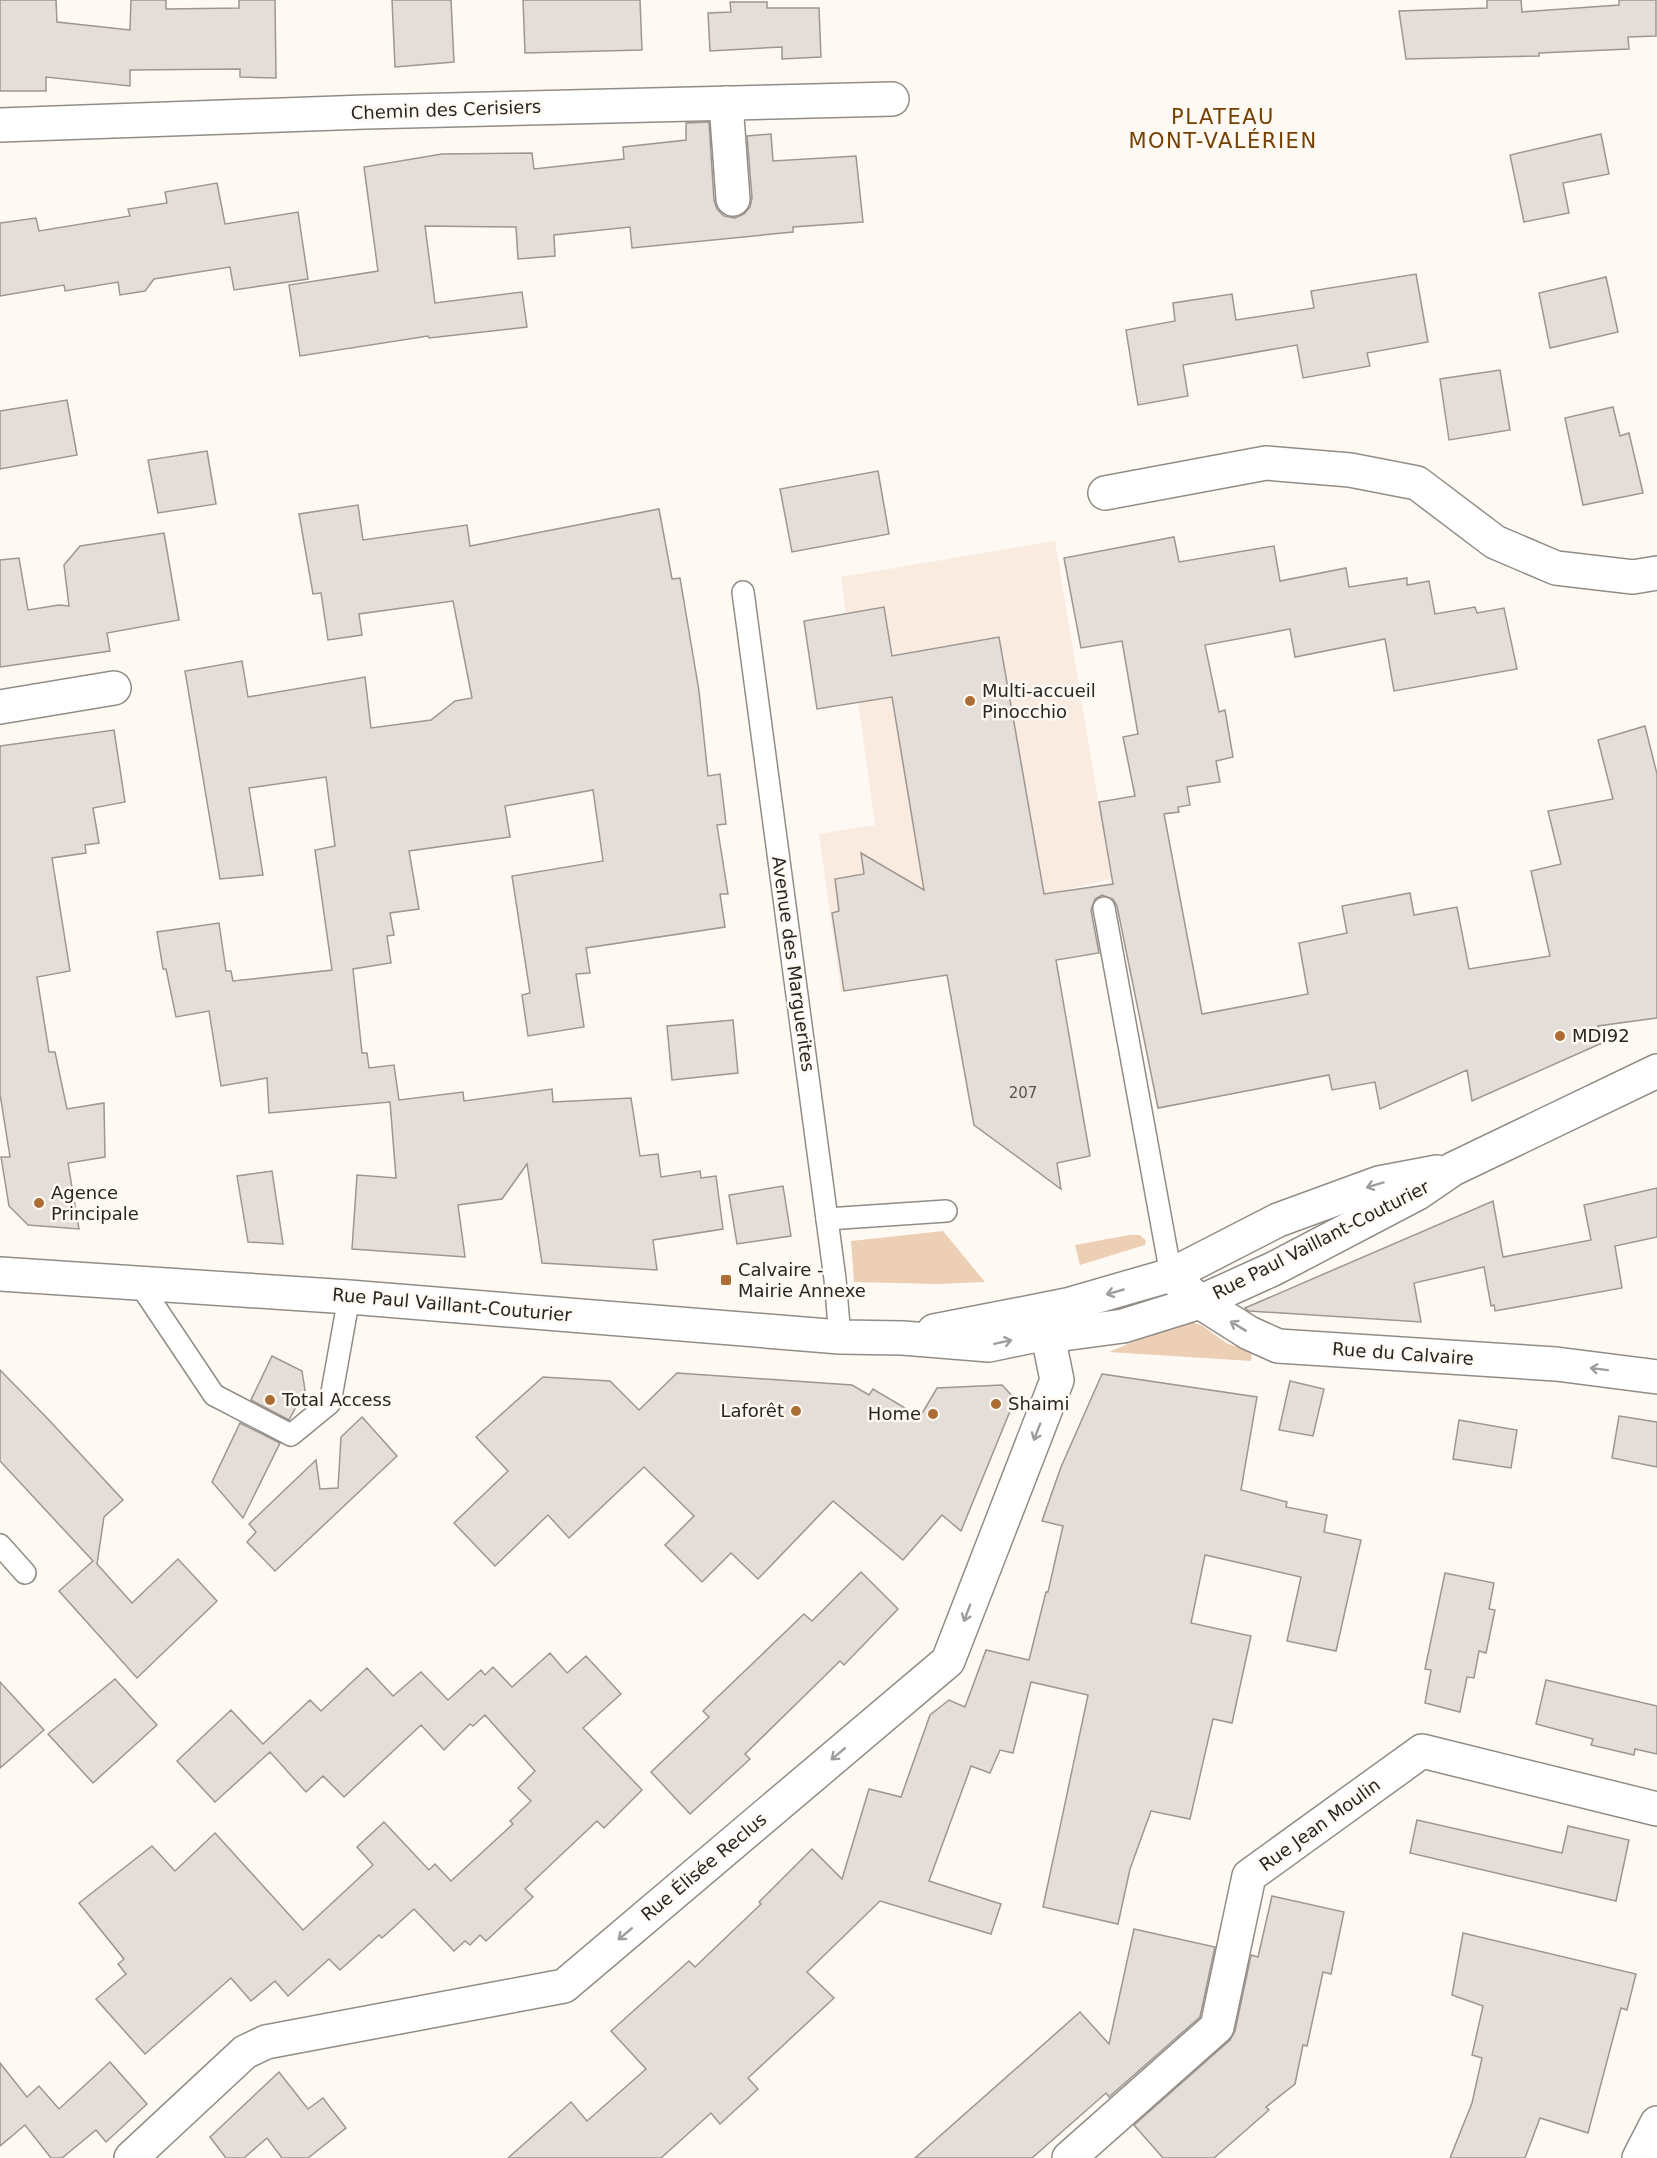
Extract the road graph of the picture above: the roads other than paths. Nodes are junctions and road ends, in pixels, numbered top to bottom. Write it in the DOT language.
graph roads {
  1 [pos="892,99"];
  2 [pos="726,103"];
  3 [pos="0,125"];
  4 [pos="733,199"];
  5 [pos="1104,493"];
  6 [pos="1657,573"];
  7 [pos="743,592"];
  8 [pos="114,688"];
  9 [pos="0,707"];
  10 [pos="1104,908"];
  11 [pos="1657,1071"];
  12 [pos="1453,1169"];
  13 [pos="946,1211"];
  14 [pos="827,1219"];
  15 [pos="0,1274"];
  16 [pos="1171,1275"];
  17 [pos="139,1283"];
  18 [pos="349,1297"];
  19 [pos="1200,1302"];
  20 [pos="1037,1325"];
  21 [pos="840,1337"];
  22 [pos="1657,1377"];
  23 [pos="0,1545"];
  24 [pos="25,1573"];
  25 [pos="1657,1809"];
  26 [pos="1657,2122"];
  27 [pos="131,2158"];
  28 [pos="1069,2158"];
  29 [pos="1639,2158"];
  1 -- 2 [label="street, Chemin des Cerisiers"];
  2 -- 3 [label="street, Chemin des Cerisiers"];
  2 -- 4 [label="street"];
  5 -- 6 [label="street"];
  7 -- 14 [label="lane, Avenue des Marguerites"];
  8 -- 9 [label="street"];
  10 -- 16 [label="lane"];
  11 -- 12 [label="street, Rue Paul Vaillant-Couturier"];
  12 -- 16 [label="street, Rue Paul Vaillant-Couturier, one-way"];
  12 -- 19 [label="street, Rue Paul Vaillant-Couturier"];
  13 -- 14 [label="lane"];
  14 -- 21 [label="lane, Avenue des Marguerites"];
  15 -- 17 [label="street, Rue Paul Vaillant-Couturier"];
  16 -- 19 [label="street, Rue du Calvaire"];
  16 -- 20 [label="street, Rue Paul Vaillant-Couturier, one-way"];
  17 -- 18 [label="street, Rue Paul Vaillant-Couturier"];
  17 -- 18 [label="lane"];
  18 -- 21 [label="street, Rue Paul Vaillant-Couturier"];
  19 -- 20 [label="street, Rue Paul Vaillant-Couturier"];
  22 -- 19 [label="street, Rue du Calvaire, one-way"];
  20 -- 21 [label="street, Rue Paul Vaillant-Couturier"];
  20 -- 27 [label="street, Rue Élisée Reclus, one-way"];
  23 -- 24 [label="lane"];
  25 -- 28 [label="street, Rue Jean Moulin"];
  26 -- 29 [label="street"];
}
